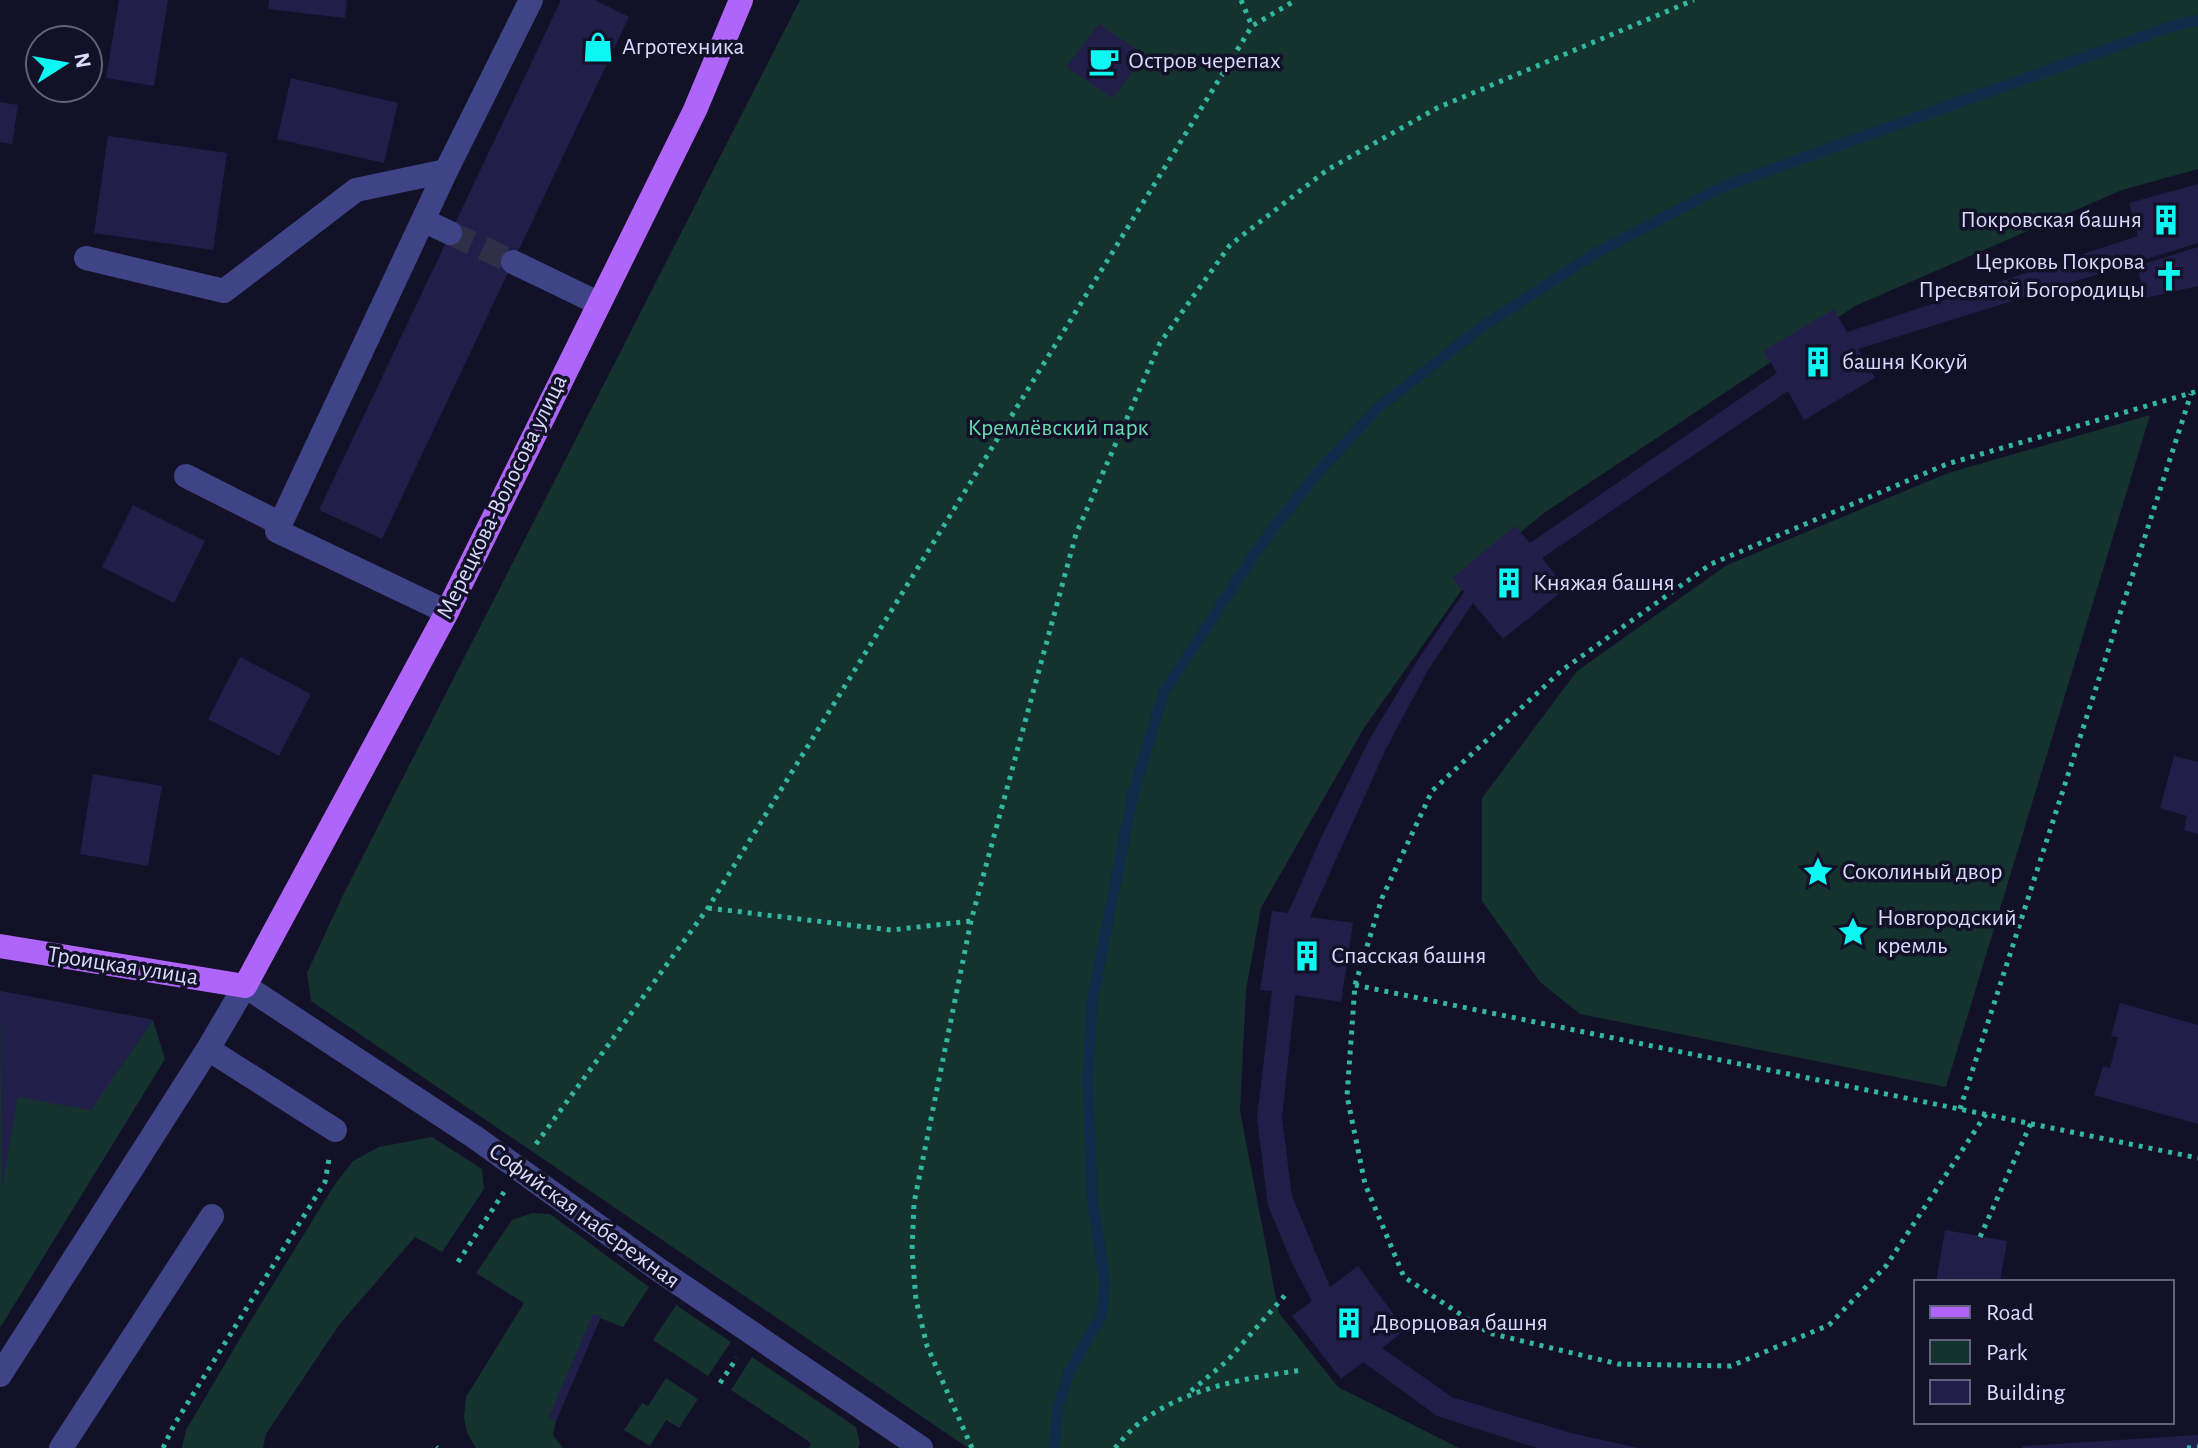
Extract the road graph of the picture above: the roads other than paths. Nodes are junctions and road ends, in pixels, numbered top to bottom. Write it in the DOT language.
graph roads {
  1 [pos="531,0"];
  2 [pos="741,0"];
  3 [pos="446,171"];
  4 [pos="423,220"];
  5 [pos="450,233"];
  6 [pos="86,258"];
  7 [pos="513,262"];
  8 [pos="598,303"];
  9 [pos="186,476"];
  10 [pos="281,524"];
  11 [pos="447,612"];
  12 [pos="0,946"];
  13 [pos="245,986"];
  14 [pos="208,1049"];
  15 [pos="335,1130"];
  16 [pos="212,1216"];
  17 [pos="0,1375"];
  18 [pos="61,1448"];
  19 [pos="921,1448"];
  1 -- 3 [label="street"];
  2 -- 8 [label="main road, Мерецкова-Волосова улица"];
  3 -- 4 [label="street"];
  3 -- 6 [label="street"];
  4 -- 5 [label="street"];
  4 -- 10 [label="street"];
  7 -- 8 [label="street"];
  8 -- 11 [label="main road, Мерецкова-Волосова улица"];
  9 -- 10 [label="street"];
  10 -- 11 [label="street"];
  11 -- 13 [label="main road, Мерецкова-Волосова улица"];
  12 -- 13 [label="main road, Троицкая улица"];
  13 -- 14 [label="street"];
  13 -- 19 [label="street, Софийская набережная"];
  14 -- 15 [label="street"];
  14 -- 17 [label="street"];
  16 -- 18 [label="street"];
}
